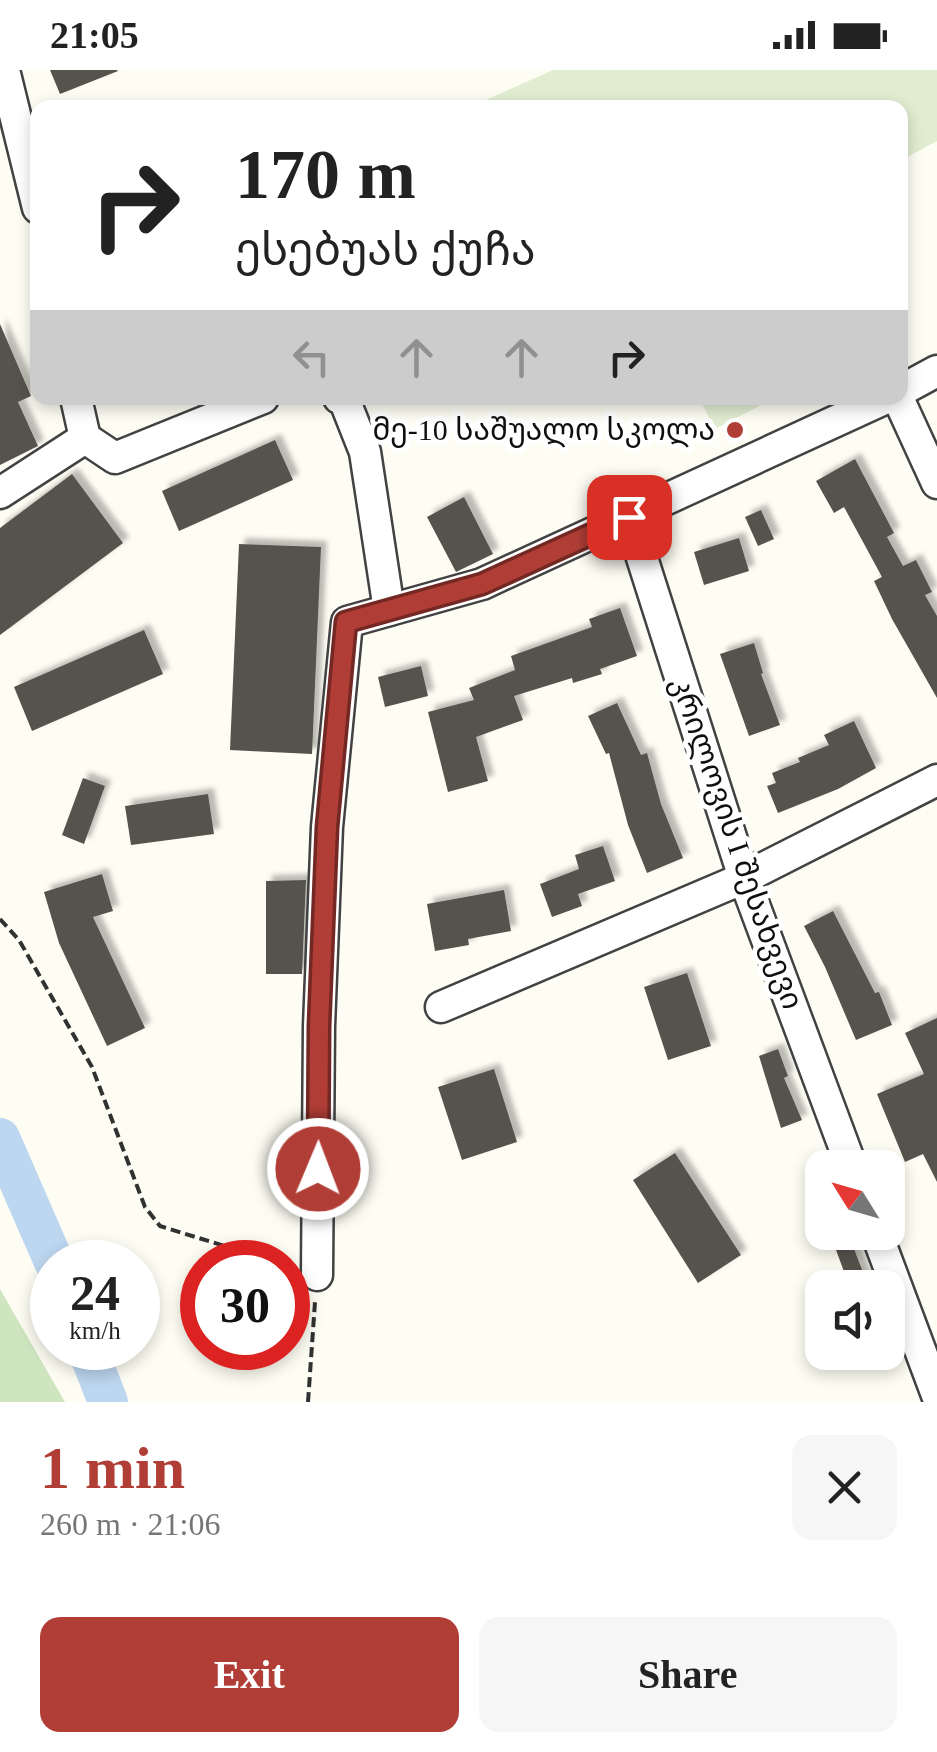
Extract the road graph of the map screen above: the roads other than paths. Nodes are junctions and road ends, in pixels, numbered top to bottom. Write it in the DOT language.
graph roads {
  1 [pos="4,70"];
  2 [pos="30,176"];
  3 [pos="937,371"];
  4 [pos="908,389"];
  5 [pos="77,405"];
  6 [pos="246,405"];
  7 [pos="346,405"];
  8 [pos="871,405"];
  9 [pos="904,405"];
  10 [pos="84,438"];
  11 [pos="937,484"];
  12 [pos="0,493"];
  13 [pos="629,517"];
  14 [pos="389,610"];
  15 [pos="937,780"];
  16 [pos="744,878"];
  17 [pos="441,1007"];
  18 [pos="845,1150"];
  19 [pos="883,1250"];
  20 [pos="317,1276"];
  21 [pos="937,1395"];
  1 -- 2 [label="street"];
  3 -- 4 [label="street"];
  5 -- 10 [label="street"];
  6 -- 10 [label="street"];
  7 -- 14 [label="street"];
  8 -- 13 [label="street"];
  9 -- 11 [label="street"];
  10 -- 12 [label="street"];
  13 -- 14 [label="street"];
  13 -- 16 [label="street, კრილოვის I შესახვევი"];
  14 -- 20 [label="street"];
  15 -- 16 [label="street"];
  16 -- 17 [label="street"];
  16 -- 18 [label="street, კრილოვის I შესახვევი"];
  19 -- 21 [label="street"];
}
